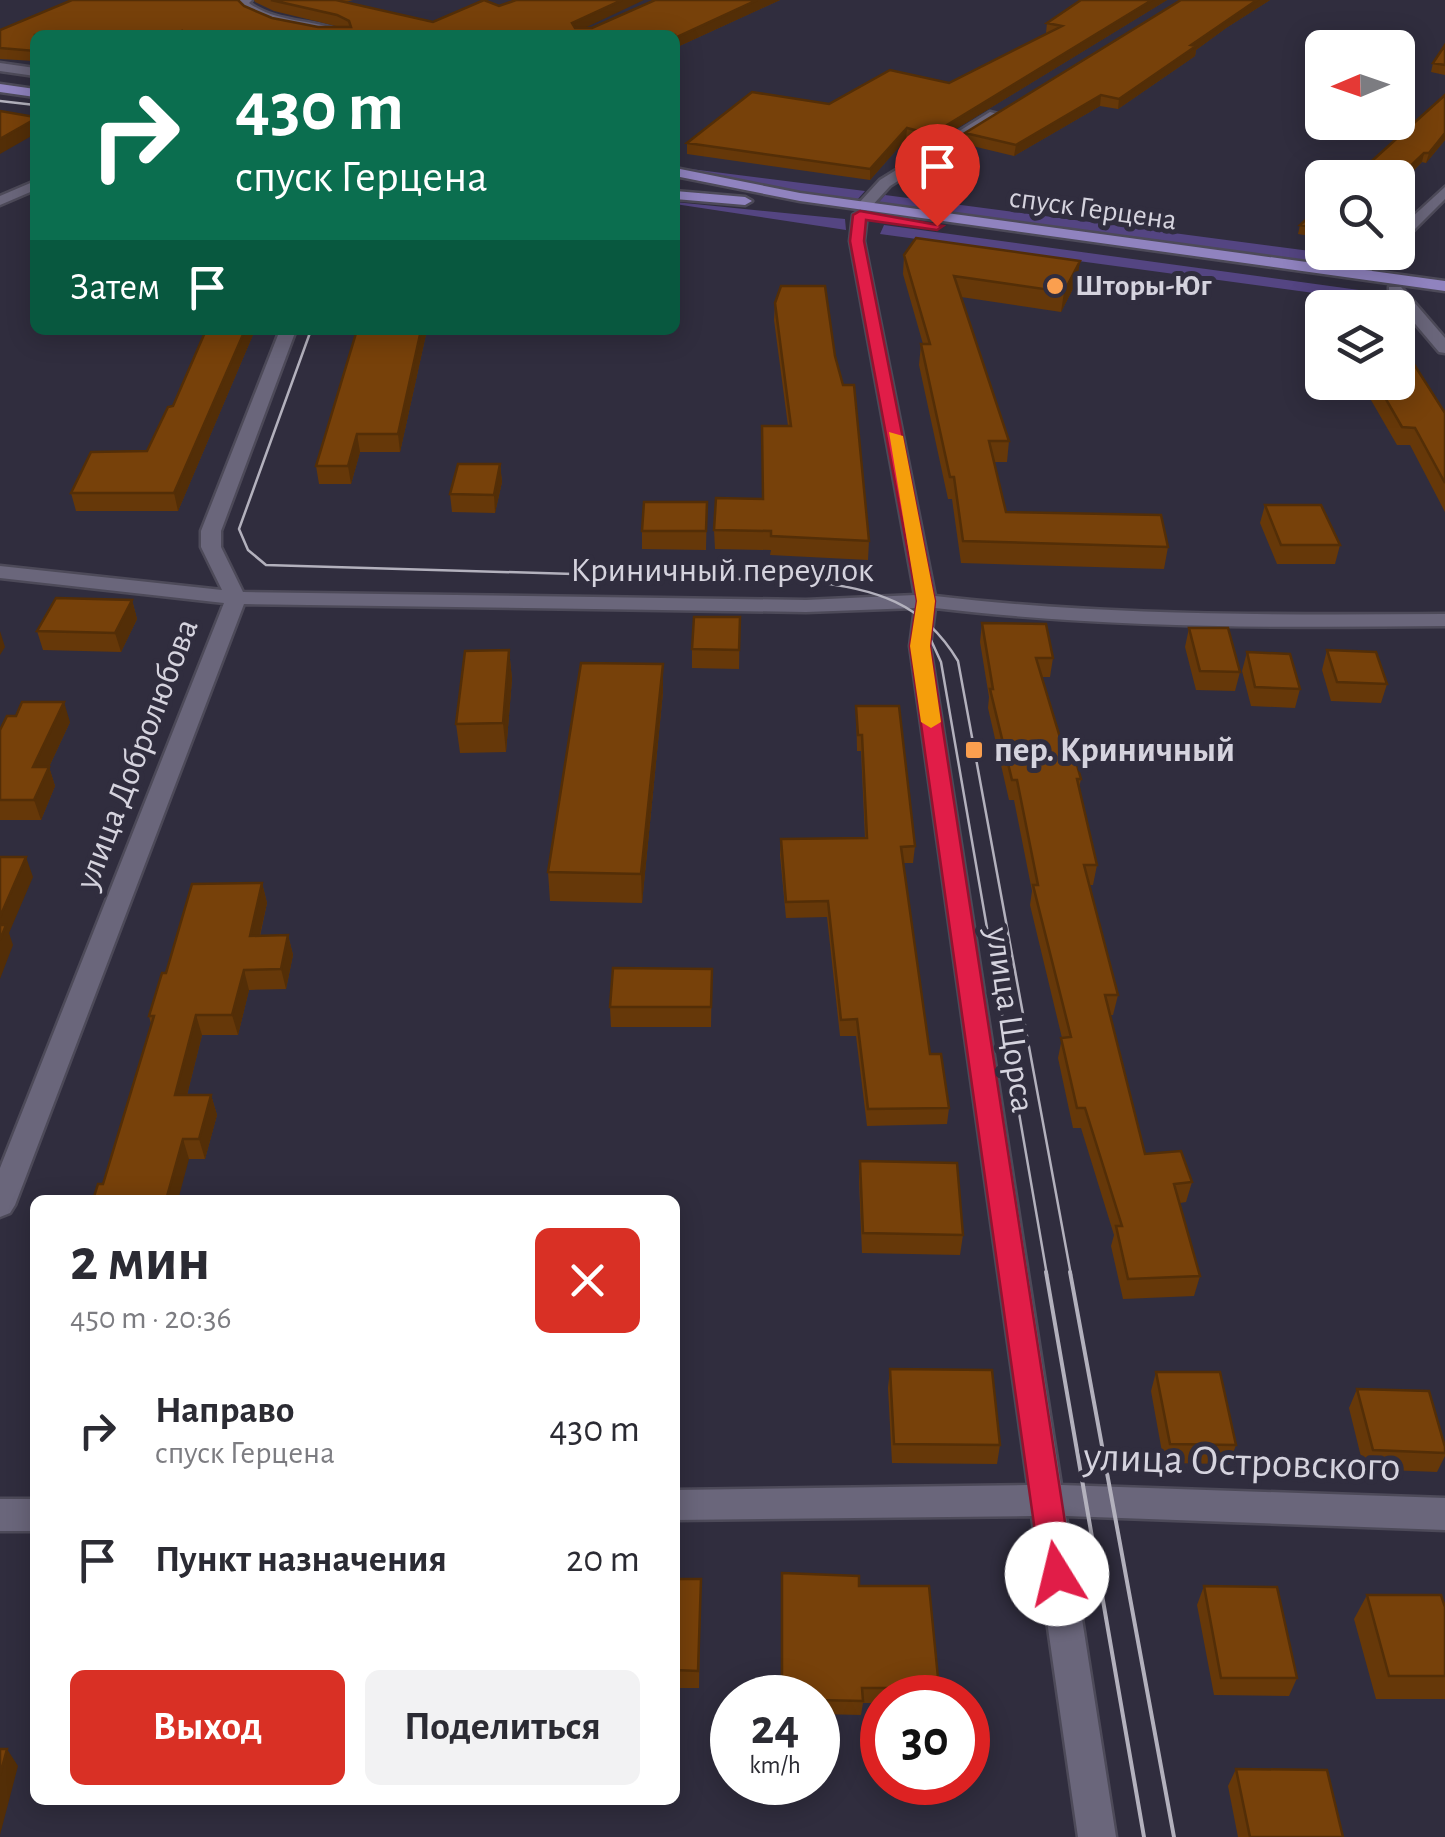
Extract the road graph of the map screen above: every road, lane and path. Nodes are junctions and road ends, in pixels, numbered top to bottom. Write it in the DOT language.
graph roads {
  1 [pos="246,0"];
  2 [pos="322,30"];
  3 [pos="0,68"];
  4 [pos="30,71"];
  5 [pos="0,88"];
  6 [pos="30,91"];
  7 [pos="1000,112"];
  8 [pos="680,173"];
  9 [pos="30,187"];
  10 [pos="1445,191"];
  11 [pos="680,195"];
  12 [pos="0,201"];
  13 [pos="862,210"];
  14 [pos="1415,221"];
  15 [pos="1366,270"];
  16 [pos="1362,274"];
  17 [pos="1445,286"];
  18 [pos="1395,290"];
  19 [pos="1415,293"];
  20 [pos="1445,297"];
  21 [pos="1415,312"];
  22 [pos="1445,318"];
  23 [pos="286,335"];
  24 [pos="1442,342"];
  25 [pos="0,572"];
  26 [pos="236,598"];
  27 [pos="926,601"];
  28 [pos="1445,620"];
  29 [pos="0,1205"];
  30 [pos="1046,1500"];
  31 [pos="680,1505"];
  32 [pos="1445,1514"];
  33 [pos="0,1515"];
  34 [pos="30,1515"];
  35 [pos="1096,1837"];
  1 -- 2 [label="street"];
  3 -- 4 [label="street"];
  5 -- 6 [label="main road"];
  7 -- 13 [label="street"];
  8 -- 13 [label="main road, спуск Герцена"];
  9 -- 12 [label="street"];
  10 -- 14 [label="street"];
  11 -- 13 [label="main road, спуск Герцена"];
  13 -- 16 [label="main road, спуск Герцена"];
  13 -- 18 [label="main road, спуск Герцена"];
  13 -- 27 [label="street, улица Щорса"];
  15 -- 16 [label="street"];
  16 -- 17 [label="main road, спуск Герцена"];
  19 -- 20 [label="main road, спуск Герцена"];
  21 -- 24 [label="street"];
  22 -- 24 [label="street"];
  23 -- 26 [label="street, улица Добролюбова"];
  25 -- 26 [label="street, Криничный переулок"];
  26 -- 27 [label="street, Криничный переулок"];
  26 -- 29 [label="street, улица Добролюбова"];
  27 -- 28 [label="street, Криничный переулок"];
  27 -- 30 [label="street, улица Щорса"];
  30 -- 31 [label="street, улица Островского"];
  30 -- 32 [label="street, улица Островского"];
  30 -- 35 [label="street, улица Щорса"];
  33 -- 34 [label="street"];
}
